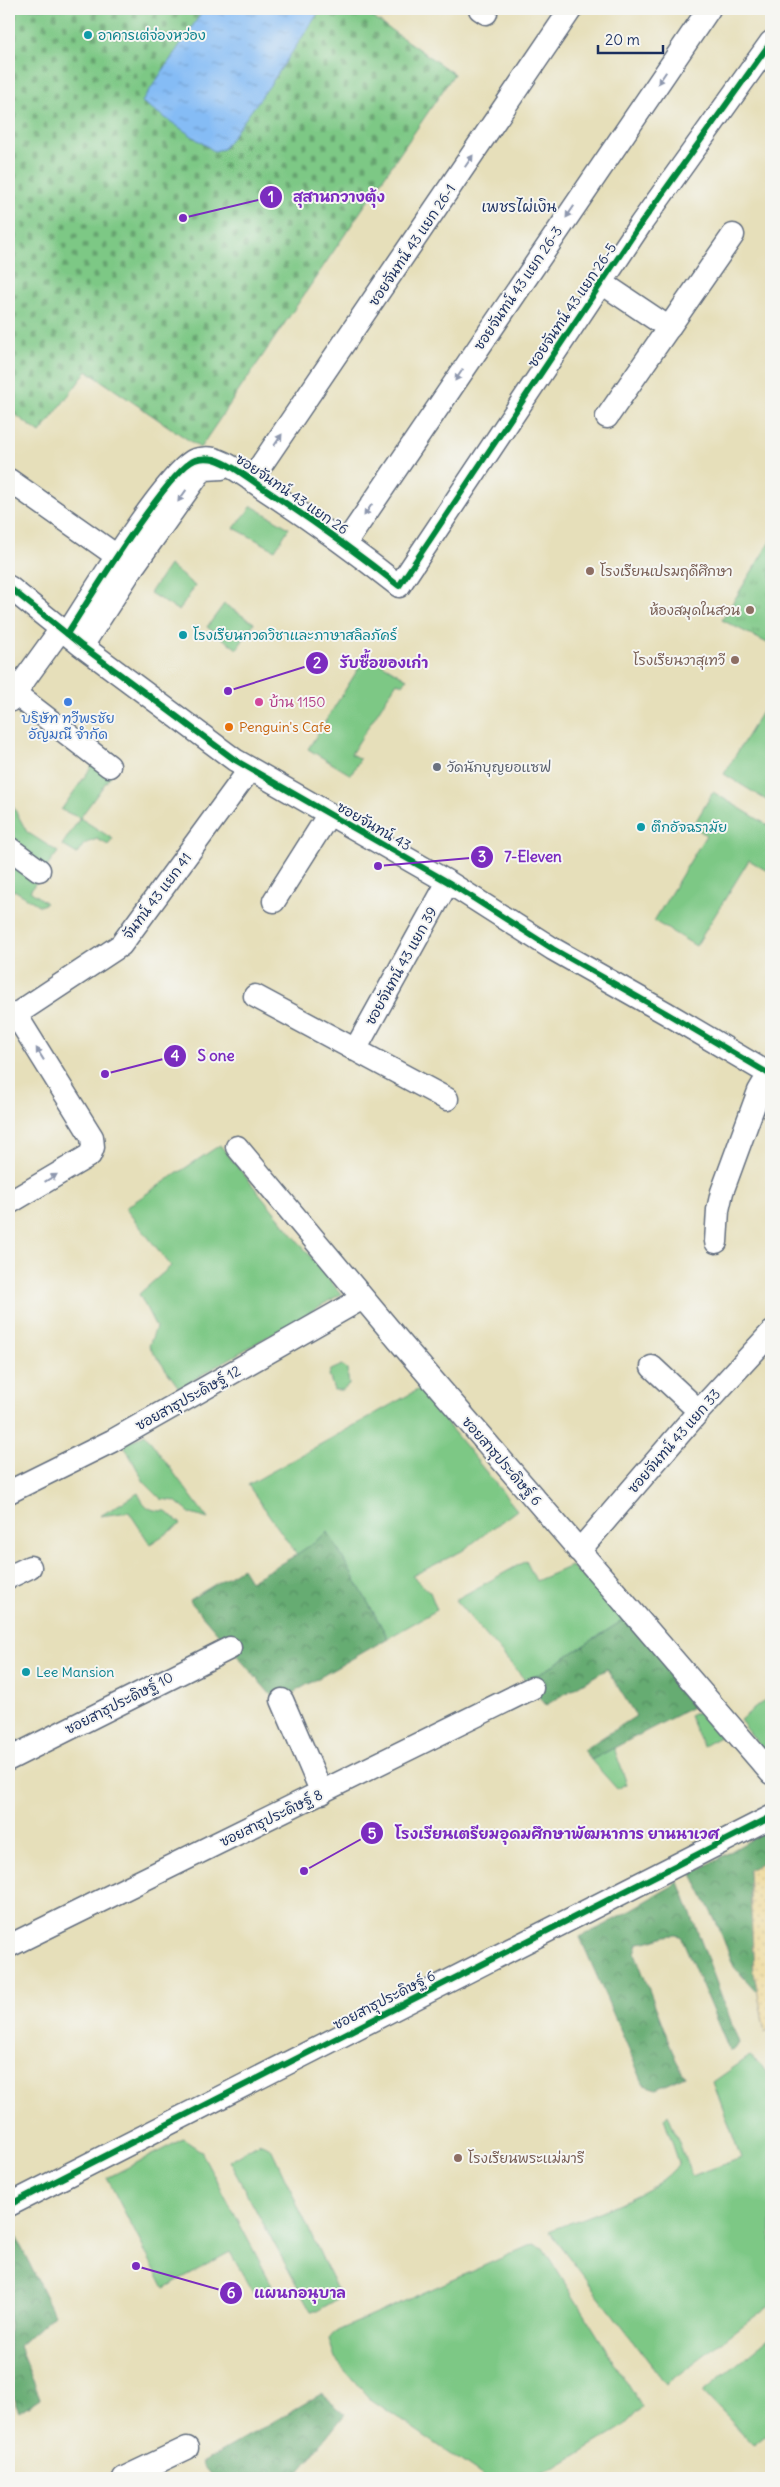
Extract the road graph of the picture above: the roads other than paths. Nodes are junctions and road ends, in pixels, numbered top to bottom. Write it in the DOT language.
graph roads {
  1 [pos="571,9"];
  2 [pos="709,9"];
  3 [pos="771,42"];
  4 [pos="733,235"];
  5 [pos="602,283"];
  6 [pos="669,328"];
  7 [pos="607,417"];
  8 [pos="243,475"];
  9 [pos="9,480"];
  10 [pos="345,544"];
  11 [pos="125,562"];
  12 [pos="399,586"];
  13 [pos="9,587"];
  14 [pos="70,636"];
  15 [pos="10,694"];
  16 [pos="109,766"];
  17 [pos="250,769"];
  18 [pos="329,814"];
  19 [pos="9,848"];
  20 [pos="39,870"];
  21 [pos="448,882"];
  22 [pos="274,900"];
  23 [pos="255,996"];
  24 [pos="12,1017"];
  25 [pos="355,1050"];
  26 [pos="770,1074"];
  27 [pos="447,1099"];
  28 [pos="237,1147"];
  29 [pos="9,1203"];
  30 [pos="716,1242"];
  31 [pos="363,1298"];
  32 [pos="771,1333"];
  33 [pos="652,1367"];
  34 [pos="698,1411"];
  35 [pos="9,1492"];
  36 [pos="579,1551"];
  37 [pos="30,1567"];
  38 [pos="9,1577"];
  39 [pos="230,1648"];
  40 [pos="532,1688"];
  41 [pos="282,1700"];
  42 [pos="9,1759"];
  43 [pos="771,1773"];
  44 [pos="322,1793"];
  45 [pos="771,1817"];
  46 [pos="9,1946"];
  47 [pos="9,2205"];
  48 [pos="187,2448"];
  49 [pos="124,2478"];
  8 -- 1 [label="street, ซอยจันทน์ 43 แยก 26-1, one-way"];
  2 -- 10 [label="street, ซอยจันทน์ 43 แยก 26-3, one-way"];
  3 -- 5 [label="street, ซอยจันทน์ 43 แยก 26-5"];
  4 -- 6 [label="street"];
  5 -- 6 [label="street"];
  5 -- 12 [label="street, ซอยจันทน์ 43 แยก 26-5"];
  6 -- 7 [label="street"];
  8 -- 10 [label="street, ซอยจันทน์ 43 แยก 26"];
  8 -- 11 [label="street, ซอยจันทน์ 43 แยก 26"];
  9 -- 11 [label="street"];
  10 -- 12 [label="street, ซอยจันทน์ 43 แยก 26"];
  11 -- 14 [label="street, ซอยจันทน์ 43 แยก 26"];
  13 -- 14 [label="street, ซอยจันทน์ 43"];
  14 -- 15 [label="street, ซอยจันทน์ 43 แยก 26"];
  14 -- 17 [label="street, ซอยจันทน์ 43"];
  15 -- 16 [label="street"];
  17 -- 18 [label="street, ซอยจันทน์ 43"];
  17 -- 24 [label="street, จันทน์ 43 แยก 41"];
  18 -- 21 [label="street, ซอยจันทน์ 43"];
  18 -- 22 [label="street"];
  19 -- 20 [label="street"];
  21 -- 25 [label="street, ซอยจันทน์ 43 แยก 39"];
  21 -- 26 [label="street, ซอยจันทน์ 43"];
  23 -- 25 [label="street"];
  29 -- 24 [label="street, one-way"];
  25 -- 27 [label="street"];
  26 -- 30 [label="street"];
  28 -- 31 [label="street, ซอยสาธุประดิษฐ์ 6"];
  31 -- 35 [label="street, ซอยสาธุประดิษฐ์ 12"];
  31 -- 36 [label="street, ซอยสาธุประดิษฐ์ 6"];
  32 -- 34 [label="street, ซอยจันทน์ 43 แยก 33"];
  33 -- 34 [label="street"];
  34 -- 36 [label="street, ซอยจันทน์ 43 แยก 33"];
  36 -- 43 [label="street, ซอยสาธุประดิษฐ์ 6"];
  37 -- 38 [label="street"];
  39 -- 42 [label="street, ซอยสาธุประดิษฐ์ 10"];
  40 -- 44 [label="street, ซอยสาธุประดิษฐ์ 8"];
  41 -- 44 [label="street"];
  44 -- 46 [label="street, ซอยสาธุประดิษฐ์ 8"];
  45 -- 47 [label="street, ซอยสาธุประดิษฐ์ 6"];
  48 -- 49 [label="street"];
}
